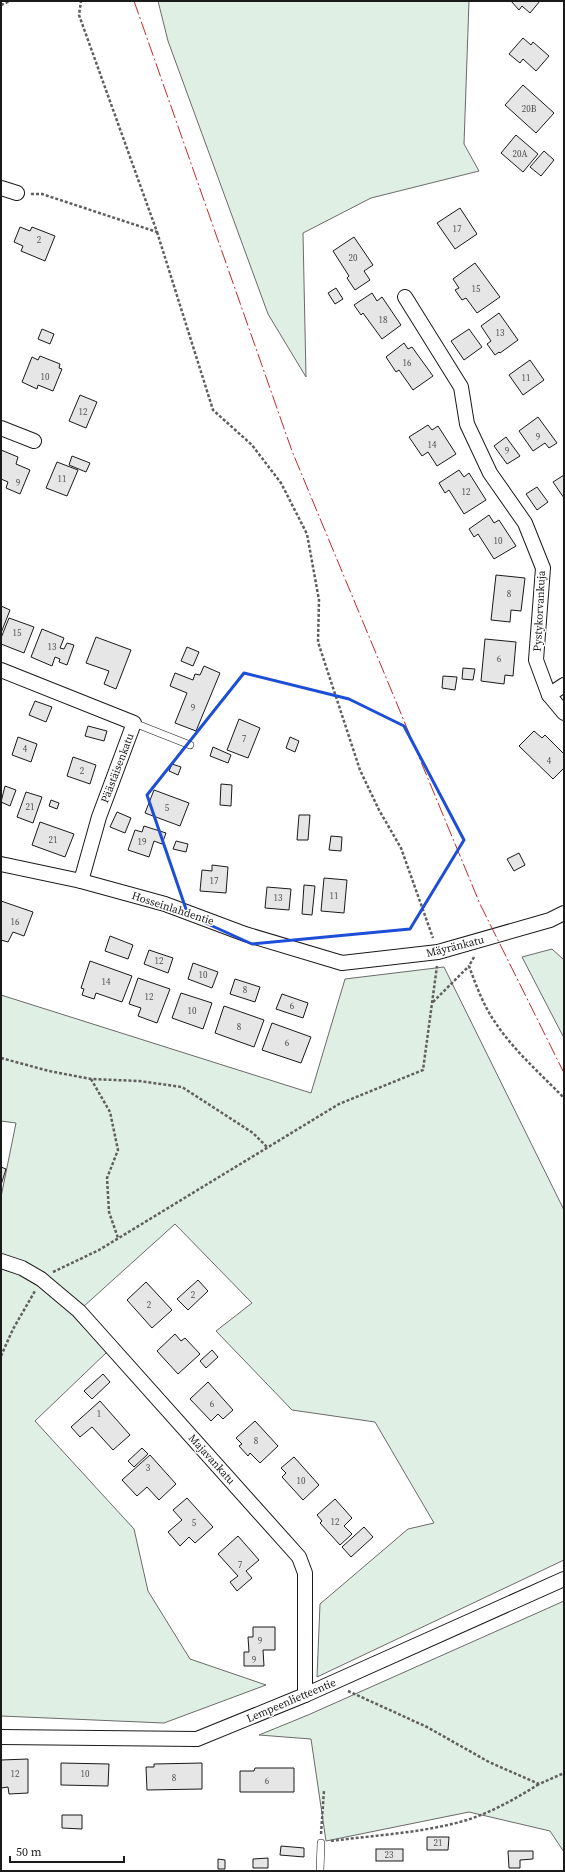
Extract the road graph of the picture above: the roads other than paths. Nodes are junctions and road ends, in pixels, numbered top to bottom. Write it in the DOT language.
graph roads {
  1 [pos="1,188"];
  2 [pos="17,194"];
  3 [pos="405,298"];
  4 [pos="1,428"];
  5 [pos="34,441"];
  6 [pos="1,670"];
  7 [pos="564,685"];
  8 [pos="549,695"];
  9 [pos="564,713"];
  10 [pos="134,723"];
  11 [pos="190,745"];
  12 [pos="1,864"];
  13 [pos="81,881"];
  14 [pos="564,913"];
  15 [pos="342,963"];
  16 [pos="1,1261"];
  17 [pos="564,1579"];
  18 [pos="305,1695"];
  19 [pos="1,1737"];
  20 [pos="321,1843"];
  21 [pos="320,1871"];
  1 -- 2 [label="street"];
  3 -- 8 [label="street, Pystykorvankuja"];
  4 -- 5 [label="street"];
  6 -- 10 [label="street, Päästäisenkatu"];
  7 -- 8 [label="street"];
  8 -- 9 [label="street, Pystykorvankuja"];
  10 -- 11 [label="lane"];
  10 -- 13 [label="street, Päästäisenkatu"];
  12 -- 13 [label="street, Hosseinlahdentie"];
  13 -- 15 [label="street, Hosseinlahdentie"];
  14 -- 15 [label="street, Mäyränkatu"];
  16 -- 18 [label="street, Majavankatu"];
  17 -- 18 [label="street, Lempeenlietteentie"];
  18 -- 19 [label="street, Lempeenlietteentie"];
  20 -- 21 [label="lane"];
}
